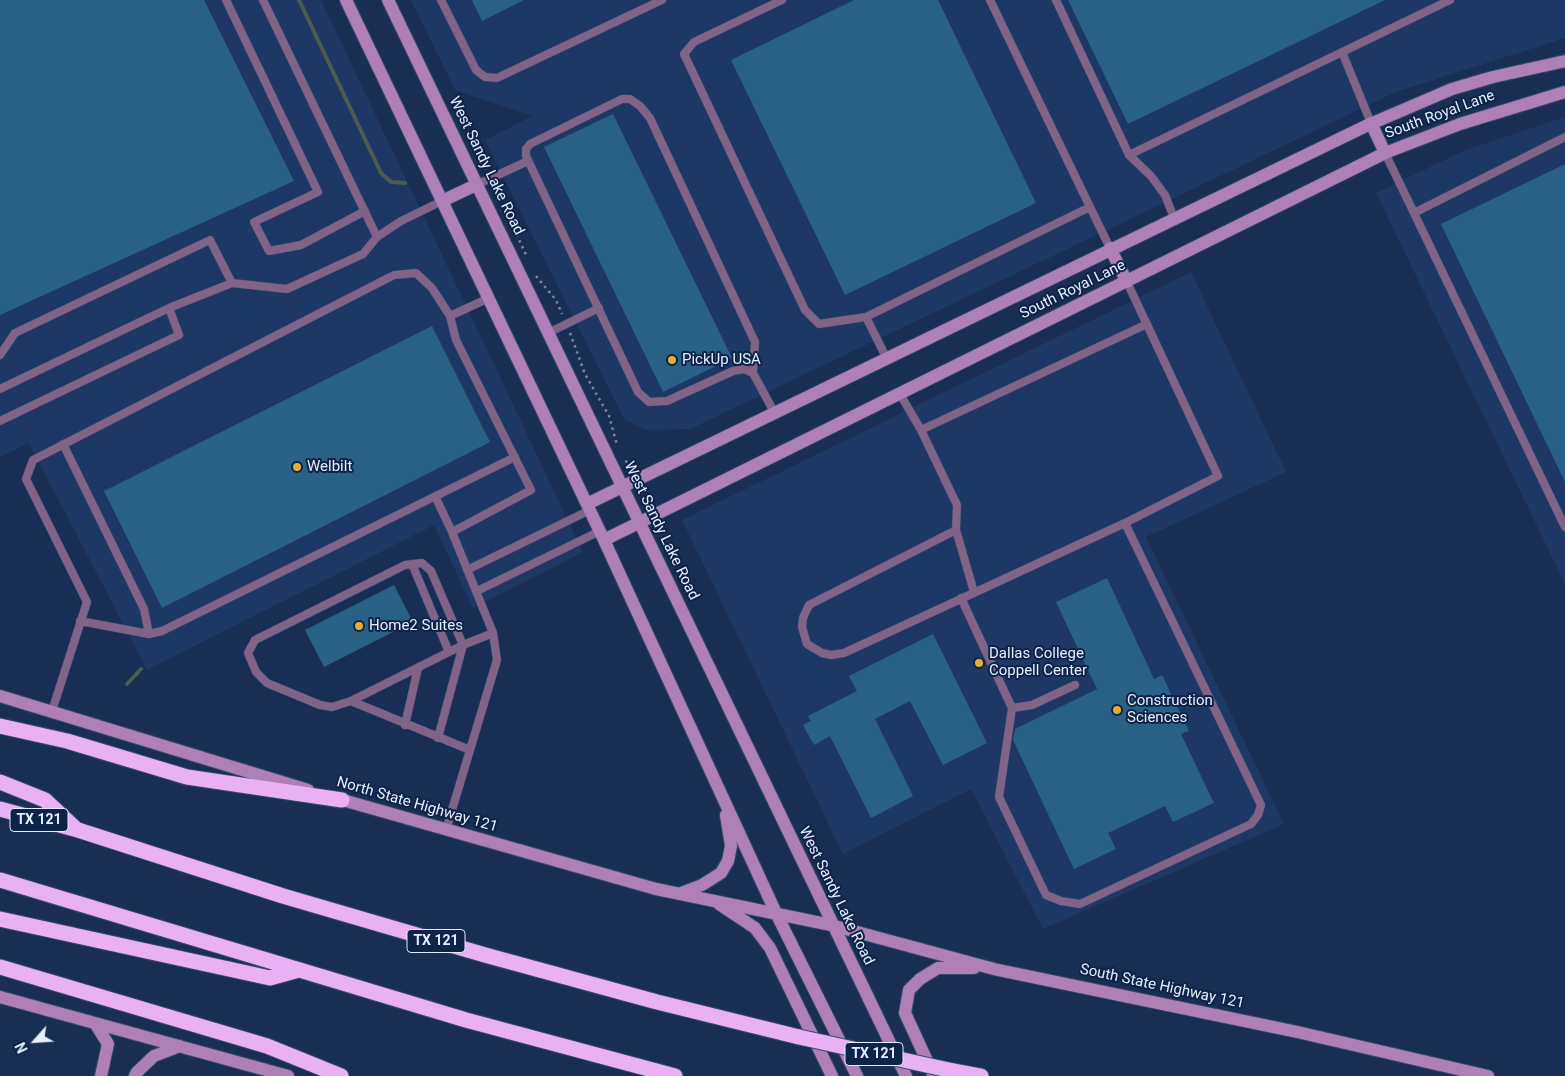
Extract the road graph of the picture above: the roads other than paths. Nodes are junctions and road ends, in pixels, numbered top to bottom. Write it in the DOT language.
graph roads {
  1 [pos="226,0"];
  2 [pos="263,0"];
  3 [pos="346,0"];
  4 [pos="388,0"];
  5 [pos="442,0"];
  6 [pos="662,0"];
  7 [pos="782,0"];
  8 [pos="990,0"];
  9 [pos="1056,0"];
  10 [pos="1450,0"];
  11 [pos="1342,52"];
  12 [pos="1565,61"];
  13 [pos="1565,92"];
  14 [pos="1371,123"];
  15 [pos="1565,137"];
  16 [pos="1385,152"];
  17 [pos="1129,155"];
  18 [pos="528,161"];
  19 [pos="476,185"];
  20 [pos="442,201"];
  21 [pos="1090,207"];
  22 [pos="365,211"];
  23 [pos="1414,213"];
  24 [pos="1174,218"];
  25 [pos="378,237"];
  26 [pos="1110,248"];
  27 [pos="1126,282"];
  28 [pos="232,283"];
  29 [pos="488,298"];
  30 [pos="169,308"];
  31 [pos="599,308"];
  32 [pos="450,316"];
  33 [pos="866,317"];
  34 [pos="1147,324"];
  35 [pos="548,333"];
  36 [pos="0,355"];
  37 [pos="886,357"];
  38 [pos="753,373"];
  39 [pos="0,389"];
  40 [pos="900,394"];
  41 [pos="774,412"];
  42 [pos="0,421"];
  43 [pos="921,430"];
  44 [pos="63,444"];
  45 [pos="515,457"];
  46 [pos="622,487"];
  47 [pos="435,496"];
  48 [pos="588,507"];
  49 [pos="639,523"];
  50 [pos="1125,523"];
  51 [pos="1565,527"];
  52 [pos="956,530"];
  53 [pos="452,532"];
  54 [pos="602,536"];
  55 [pos="412,564"];
  56 [pos="468,570"];
  57 [pos="477,591"];
  58 [pos="974,592"];
  59 [pos="961,598"];
  60 [pos="80,621"];
  61 [pos="493,633"];
  62 [pos="149,634"];
  63 [pos="462,645"];
  64 [pos="449,652"];
  65 [pos="418,668"];
  66 [pos="1075,685"];
  67 [pos="0,696"];
  68 [pos="351,701"];
  69 [pos="1012,708"];
  70 [pos="52,712"];
  71 [pos="405,725"];
  72 [pos="0,726"];
  73 [pos="438,738"];
  74 [pos="470,750"];
  75 [pos="0,782"];
  76 [pos="342,800"];
  77 [pos="724,800"];
  78 [pos="0,809"];
  79 [pos="78,830"];
  80 [pos="446,830"];
  81 [pos="0,880"];
  82 [pos="679,893"];
  83 [pos="714,900"];
  84 [pos="776,913"];
  85 [pos="0,919"];
  86 [pos="831,925"];
  87 [pos="0,967"];
  88 [pos="994,969"];
  89 [pos="299,970"];
  90 [pos="0,997"];
  91 [pos="95,1023"];
  92 [pos="180,1046"];
  93 [pos="101,1076"];
  94 [pos="135,1076"];
  95 [pos="288,1076"];
  96 [pos="341,1076"];
  97 [pos="675,1076"];
  98 [pos="832,1076"];
  99 [pos="857,1076"];
  100 [pos="906,1076"];
  101 [pos="934,1076"];
  102 [pos="981,1076"];
  103 [pos="1488,1076"];
  1 -- 22 [label="lane"];
  2 -- 22 [label="lane"];
  3 -- 20 [label="main road"];
  4 -- 19 [label="main road, West Sandy Lake Road"];
  5 -- 6 [label="lane"];
  7 -- 33 [label="lane"];
  8 -- 21 [label="lane"];
  9 -- 17 [label="lane"];
  10 -- 11 [label="lane"];
  11 -- 14 [label="lane"];
  11 -- 17 [label="lane"];
  12 -- 14 [label="main road, South Royal Lane"];
  13 -- 16 [label="main road, South Royal Lane"];
  14 -- 16 [label="main road"];
  14 -- 24 [label="main road, South Royal Lane"];
  15 -- 23 [label="lane"];
  16 -- 23 [label="lane"];
  16 -- 27 [label="main road, South Royal Lane"];
  17 -- 24 [label="lane"];
  18 -- 19 [label="lane"];
  18 -- 31 [label="lane"];
  18 -- 38 [label="lane"];
  19 -- 20 [label="main road"];
  19 -- 35 [label="main road, West Sandy Lake Road"];
  20 -- 25 [label="lane"];
  20 -- 29 [label="main road"];
  21 -- 26 [label="lane"];
  21 -- 33 [label="lane"];
  22 -- 25 [label="lane"];
  23 -- 51 [label="lane"];
  24 -- 26 [label="main road, South Royal Lane"];
  25 -- 28 [label="lane"];
  26 -- 27 [label="main road"];
  26 -- 37 [label="main road, South Royal Lane"];
  27 -- 34 [label="lane"];
  27 -- 40 [label="main road, South Royal Lane"];
  28 -- 30 [label="lane"];
  28 -- 36 [label="lane"];
  29 -- 32 [label="lane"];
  29 -- 48 [label="main road"];
  30 -- 39 [label="lane"];
  30 -- 42 [label="lane"];
  31 -- 35 [label="lane"];
  31 -- 38 [label="lane"];
  32 -- 44 [label="lane"];
  32 -- 45 [label="lane"];
  33 -- 37 [label="lane"];
  34 -- 43 [label="lane"];
  34 -- 50 [label="lane"];
  35 -- 46 [label="main road, West Sandy Lake Road"];
  37 -- 41 [label="main road, South Royal Lane"];
  38 -- 41 [label="lane"];
  40 -- 43 [label="lane"];
  40 -- 49 [label="main road, South Royal Lane"];
  41 -- 46 [label="main road, South Royal Lane"];
  43 -- 52 [label="lane"];
  44 -- 60 [label="lane"];
  44 -- 62 [label="lane"];
  45 -- 47 [label="lane"];
  45 -- 53 [label="lane"];
  46 -- 48 [label="main road, South Royal Lane"];
  46 -- 49 [label="main road, West Sandy Lake Road"];
  47 -- 53 [label="lane"];
  47 -- 62 [label="lane"];
  48 -- 54 [label="main road"];
  48 -- 56 [label="lane"];
  49 -- 54 [label="main road, South Royal Lane"];
  49 -- 86 [label="main road, West Sandy Lake Road"];
  50 -- 58 [label="lane"];
  50 -- 69 [label="lane"];
  52 -- 58 [label="lane"];
  52 -- 59 [label="lane"];
  53 -- 56 [label="lane"];
  54 -- 57 [label="lane"];
  54 -- 77 [label="main road"];
  55 -- 63 [label="lane"];
  55 -- 64 [label="lane"];
  55 -- 68 [label="lane"];
  56 -- 57 [label="lane"];
  57 -- 61 [label="lane"];
  58 -- 59 [label="lane"];
  59 -- 69 [label="lane"];
  60 -- 62 [label="lane"];
  60 -- 70 [label="lane"];
  61 -- 63 [label="lane"];
  61 -- 74 [label="lane"];
  63 -- 64 [label="lane"];
  63 -- 73 [label="lane"];
  64 -- 65 [label="lane"];
  65 -- 68 [label="lane"];
  65 -- 71 [label="lane"];
  66 -- 69 [label="lane"];
  67 -- 70 [label="main road, North State Highway 121"];
  68 -- 71 [label="lane"];
  70 -- 76 [label="main road, North State Highway 121"];
  71 -- 73 [label="lane"];
  72 -- 76 [label="highway"];
  73 -- 74 [label="lane"];
  74 -- 80 [label="lane"];
  75 -- 79 [label="highway"];
  76 -- 80 [label="main road, North State Highway 121"];
  77 -- 82 [label="main road"];
  77 -- 84 [label="main road"];
  78 -- 79 [label="highway, TX 121"];
  79 -- 102 [label="highway, TX 121, bridge"];
  80 -- 82 [label="main road, North State Highway 121"];
  81 -- 89 [label="highway"];
  82 -- 83 [label="main road, North State Highway 121"];
  83 -- 84 [label="main road, North State Highway 121"];
  83 -- 98 [label="main road"];
  84 -- 86 [label="main road, North State Highway 121"];
  84 -- 99 [label="main road"];
  85 -- 89 [label="highway"];
  86 -- 88 [label="main road, South State Highway 121"];
  86 -- 100 [label="main road, West Sandy Lake Road"];
  87 -- 96 [label="highway"];
  88 -- 101 [label="main road"];
  88 -- 103 [label="main road, South State Highway 121"];
  89 -- 97 [label="highway"];
  90 -- 91 [label="main road"];
  91 -- 92 [label="main road"];
  91 -- 93 [label="main road"];
  92 -- 94 [label="main road"];
  92 -- 95 [label="main road"];
}
